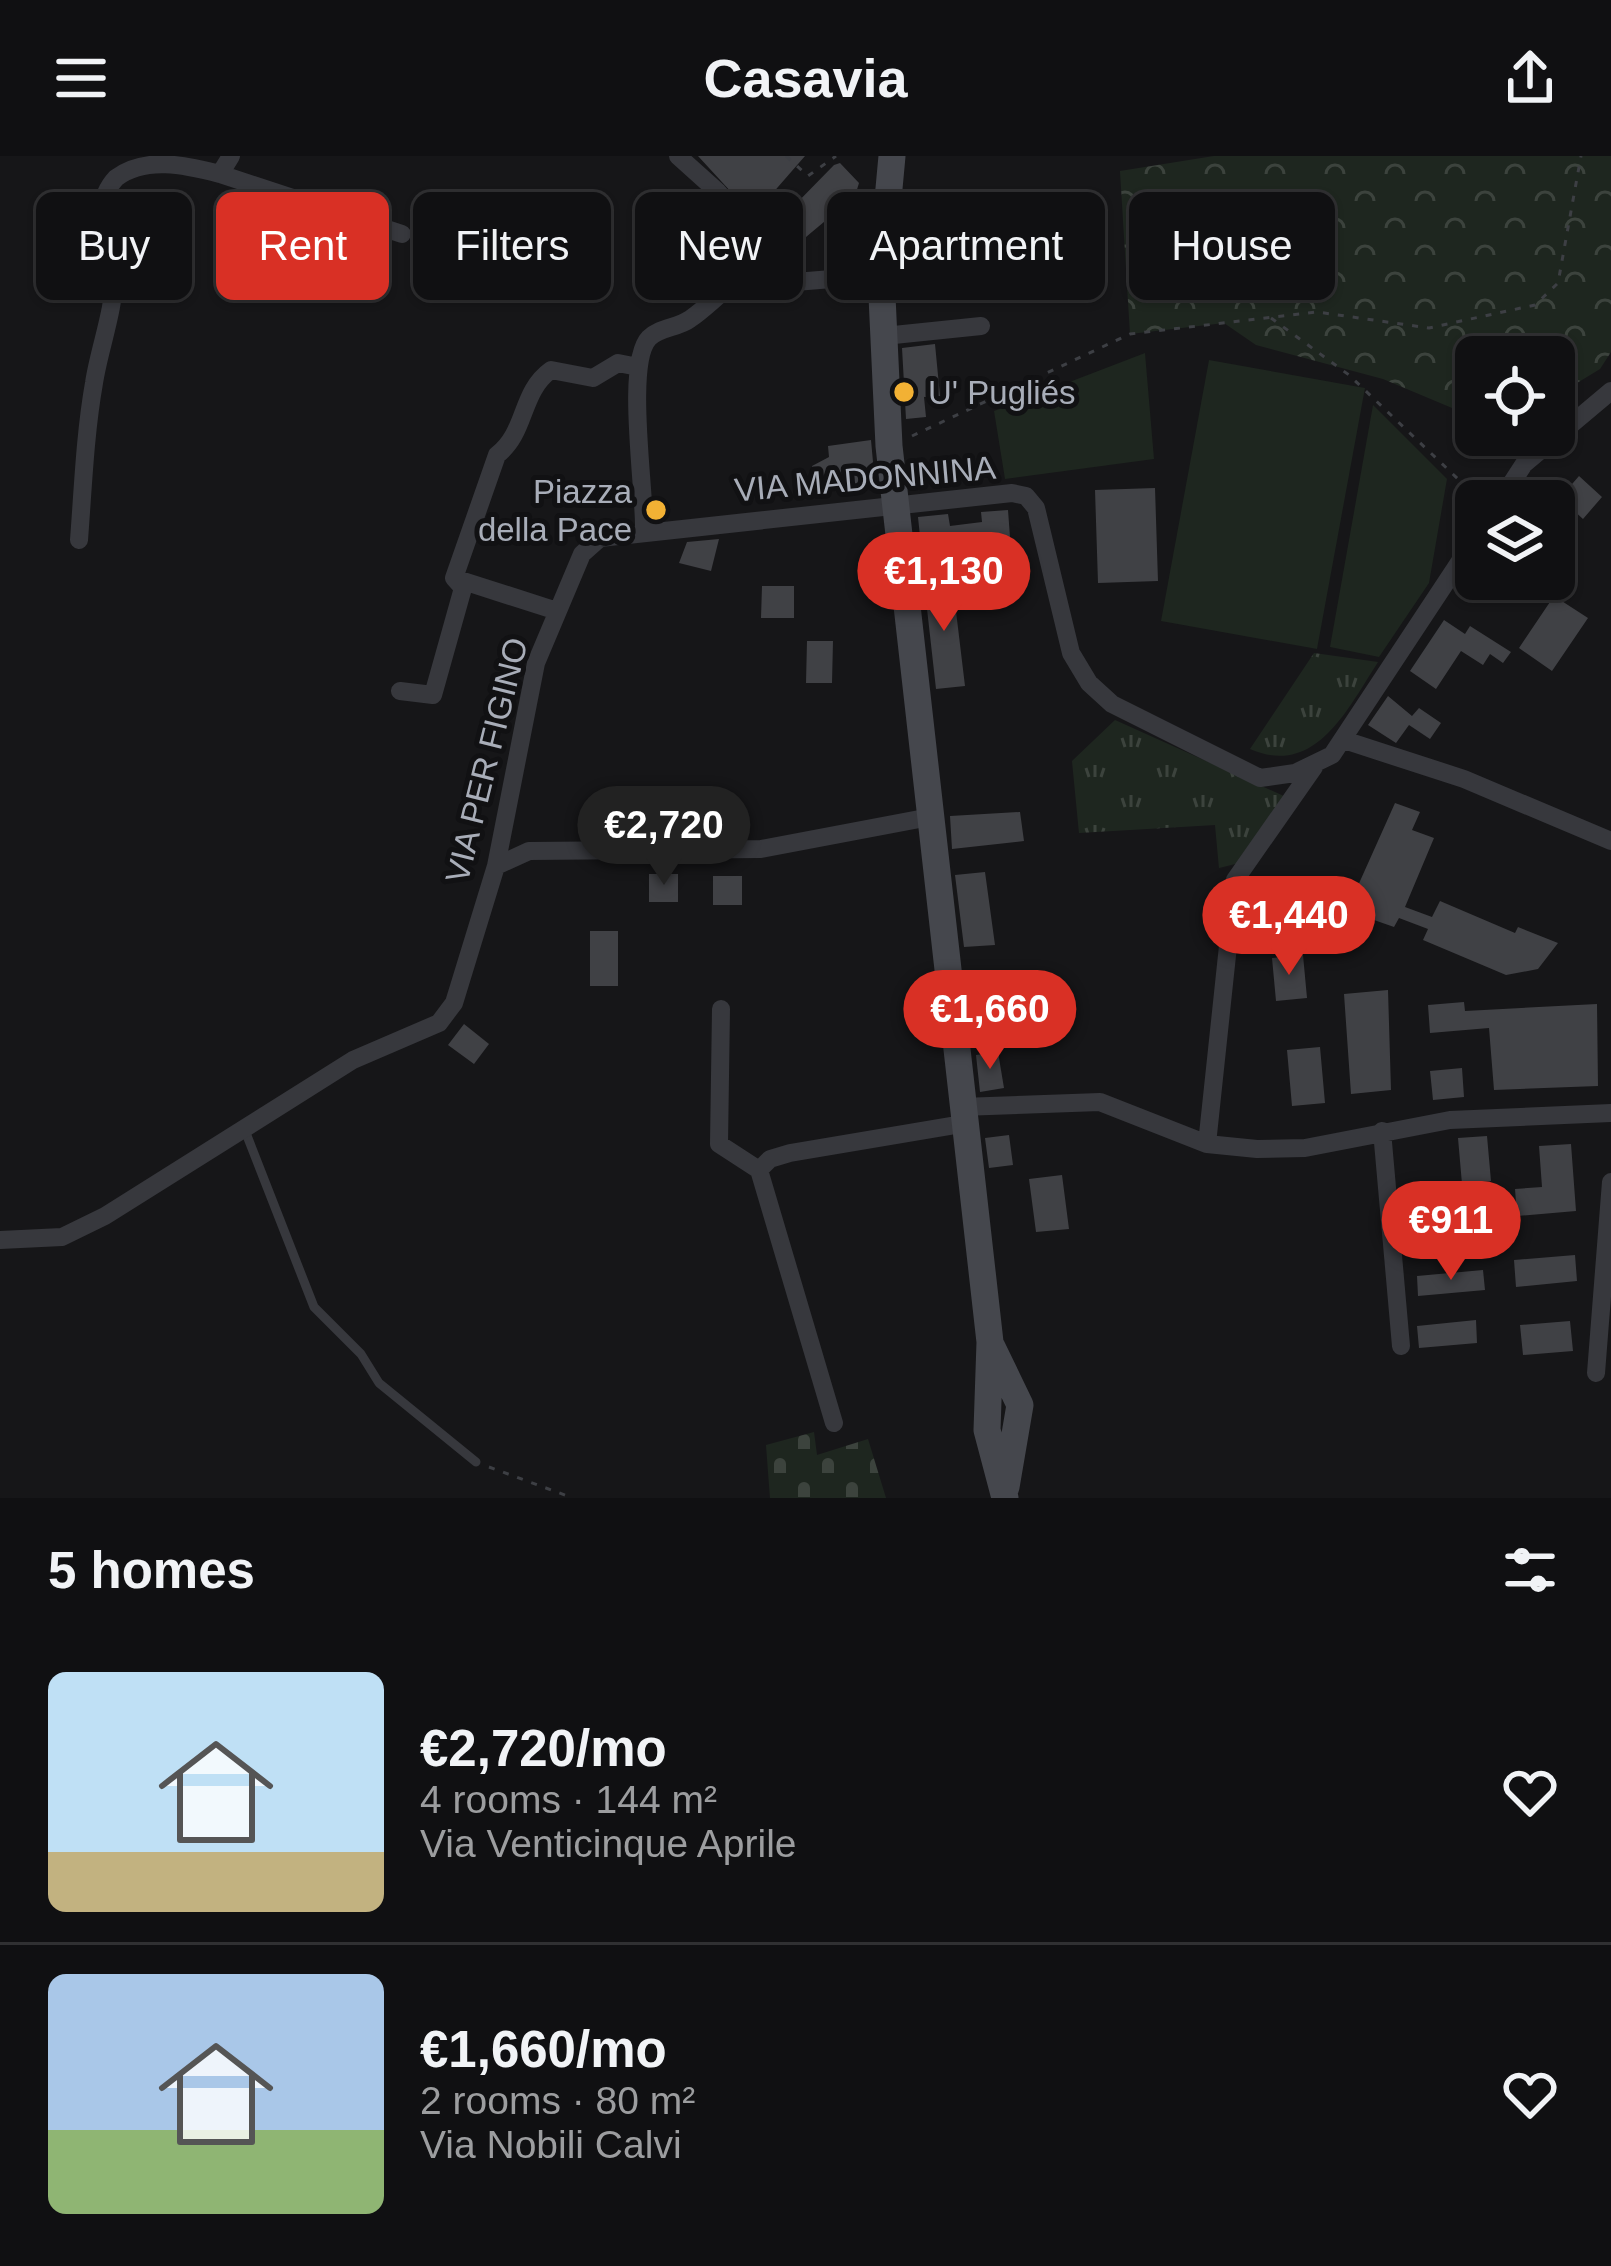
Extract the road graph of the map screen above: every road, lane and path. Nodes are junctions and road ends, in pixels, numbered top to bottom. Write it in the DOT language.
graph roads {
  1 [pos="231,156"];
  2 [pos="678,156"];
  3 [pos="786,156"];
  4 [pos="836,156"];
  5 [pos="1581,156"];
  6 [pos="891,157"];
  7 [pos="220,174"];
  8 [pos="718,192"];
  9 [pos="888,192"];
  10 [pos="402,234"];
  11 [pos="711,300"];
  12 [pos="882,300"];
  13 [pos="1271,317"];
  14 [pos="981,326"];
  15 [pos="884,336"];
  16 [pos="639,358"];
  17 [pos="1611,391"];
  18 [pos="889,446"];
  19 [pos="1460,480"];
  20 [pos="1514,480"];
  21 [pos="896,505"];
  22 [pos="644,530"];
  23 [pos="79,540"];
  24 [pos="1455,569"];
  25 [pos="454,578"];
  26 [pos="557,611"];
  27 [pos="400,691"];
  28 [pos="1344,740"];
  29 [pos="1315,766"];
  30 [pos="930,817"];
  31 [pos="1611,841"];
  32 [pos="496,866"];
  33 [pos="721,1009"];
  34 [pos="1611,1113"];
  35 [pos="962,1116"];
  36 [pos="244,1128"];
  37 [pos="1382,1131"];
  38 [pos="1207,1144"];
  39 [pos="759,1171"];
  40 [pos="1611,1182"];
  41 [pos="0,1240"];
  42 [pos="1401,1346"];
  43 [pos="1596,1372"];
  44 [pos="834,1423"];
  45 [pos="476,1462"];
  46 [pos="1005,1497"];
  47 [pos="573,1498"];
  1 -- 7 [label="street"];
  2 -- 8 [label="street"];
  3 -- 4 [label="path"];
  5 -- 13 [label="path"];
  6 -- 9 [label="main road"];
  7 -- 10 [label="street"];
  7 -- 23 [label="street"];
  11 -- 16 [label="street"];
  12 -- 15 [label="main road"];
  13 -- 18 [label="path"];
  13 -- 19 [label="path"];
  14 -- 15 [label="street"];
  15 -- 18 [label="main road"];
  16 -- 22 [label="street"];
  16 -- 25 [label="street"];
  17 -- 20 [label="street"];
  18 -- 21 [label="main road"];
  21 -- 22 [label="street, VIA MADONNINA"];
  21 -- 29 [label="street, VIA MADONNINA"];
  21 -- 30 [label="main road"];
  22 -- 26 [label="street, VIA PER FIGINO"];
  24 -- 28 [label="street"];
  25 -- 26 [label="street"];
  25 -- 27 [label="street"];
  26 -- 32 [label="street, VIA PER FIGINO"];
  28 -- 29 [label="street"];
  28 -- 31 [label="street"];
  29 -- 38 [label="street"];
  30 -- 32 [label="street"];
  30 -- 35 [label="main road"];
  32 -- 36 [label="street, VIA PER FIGINO"];
  33 -- 39 [label="street"];
  34 -- 37 [label="street"];
  35 -- 38 [label="street"];
  35 -- 39 [label="street"];
  35 -- 46 [label="main road"];
  36 -- 41 [label="street"];
  36 -- 45 [label="lane"];
  37 -- 38 [label="street"];
  37 -- 42 [label="street"];
  39 -- 44 [label="street"];
  40 -- 43 [label="street"];
  45 -- 47 [label="path"];
}
